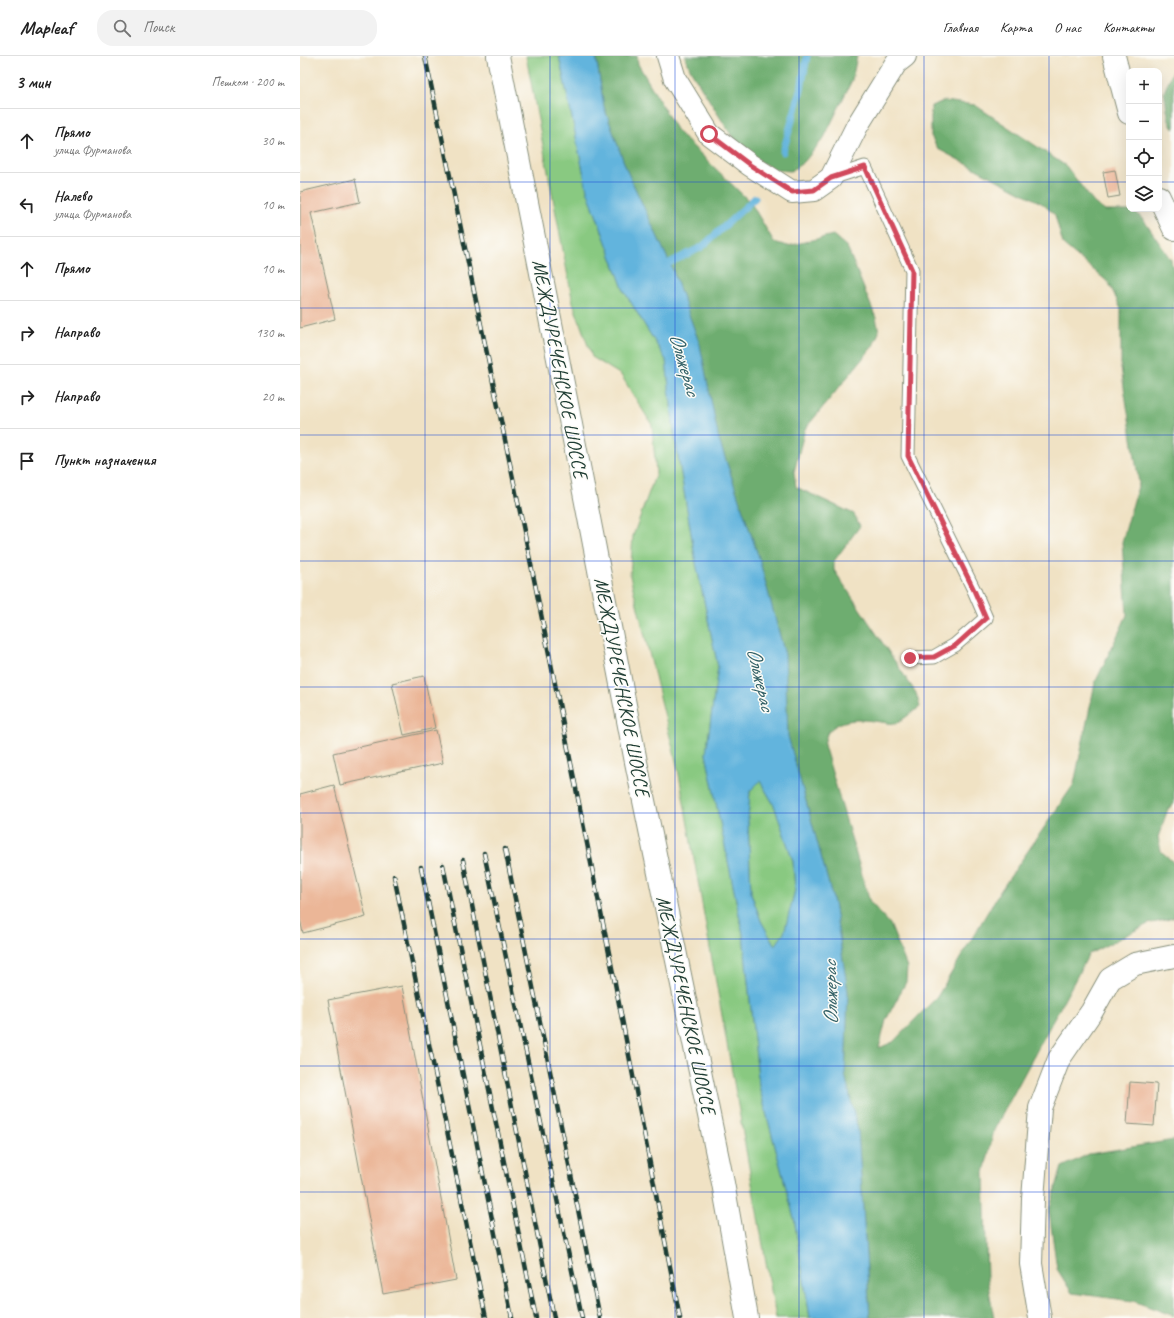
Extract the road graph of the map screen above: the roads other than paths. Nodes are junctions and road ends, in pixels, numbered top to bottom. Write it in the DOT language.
graph roads {
  1 [pos="498,56"];
  2 [pos="668,56"];
  3 [pos="905,56"];
  4 [pos="1114,56"];
  5 [pos="1127,104"];
  6 [pos="831,178"];
  7 [pos="1162,203"];
  8 [pos="1174,229"];
  9 [pos="910,658"];
  10 [pos="1174,956"];
  11 [pos="747,1318"];
  12 [pos="1040,1318"];
  1 -- 11 [label="street, МЕЖДУРЕЧЕНСКОЕ ШОССЕ"];
  2 -- 6 [label="street"];
  3 -- 6 [label="street"];
  4 -- 5 [label="street"];
  6 -- 9 [label="lane"];
  7 -- 8 [label="street"];
  10 -- 12 [label="street"];
}
